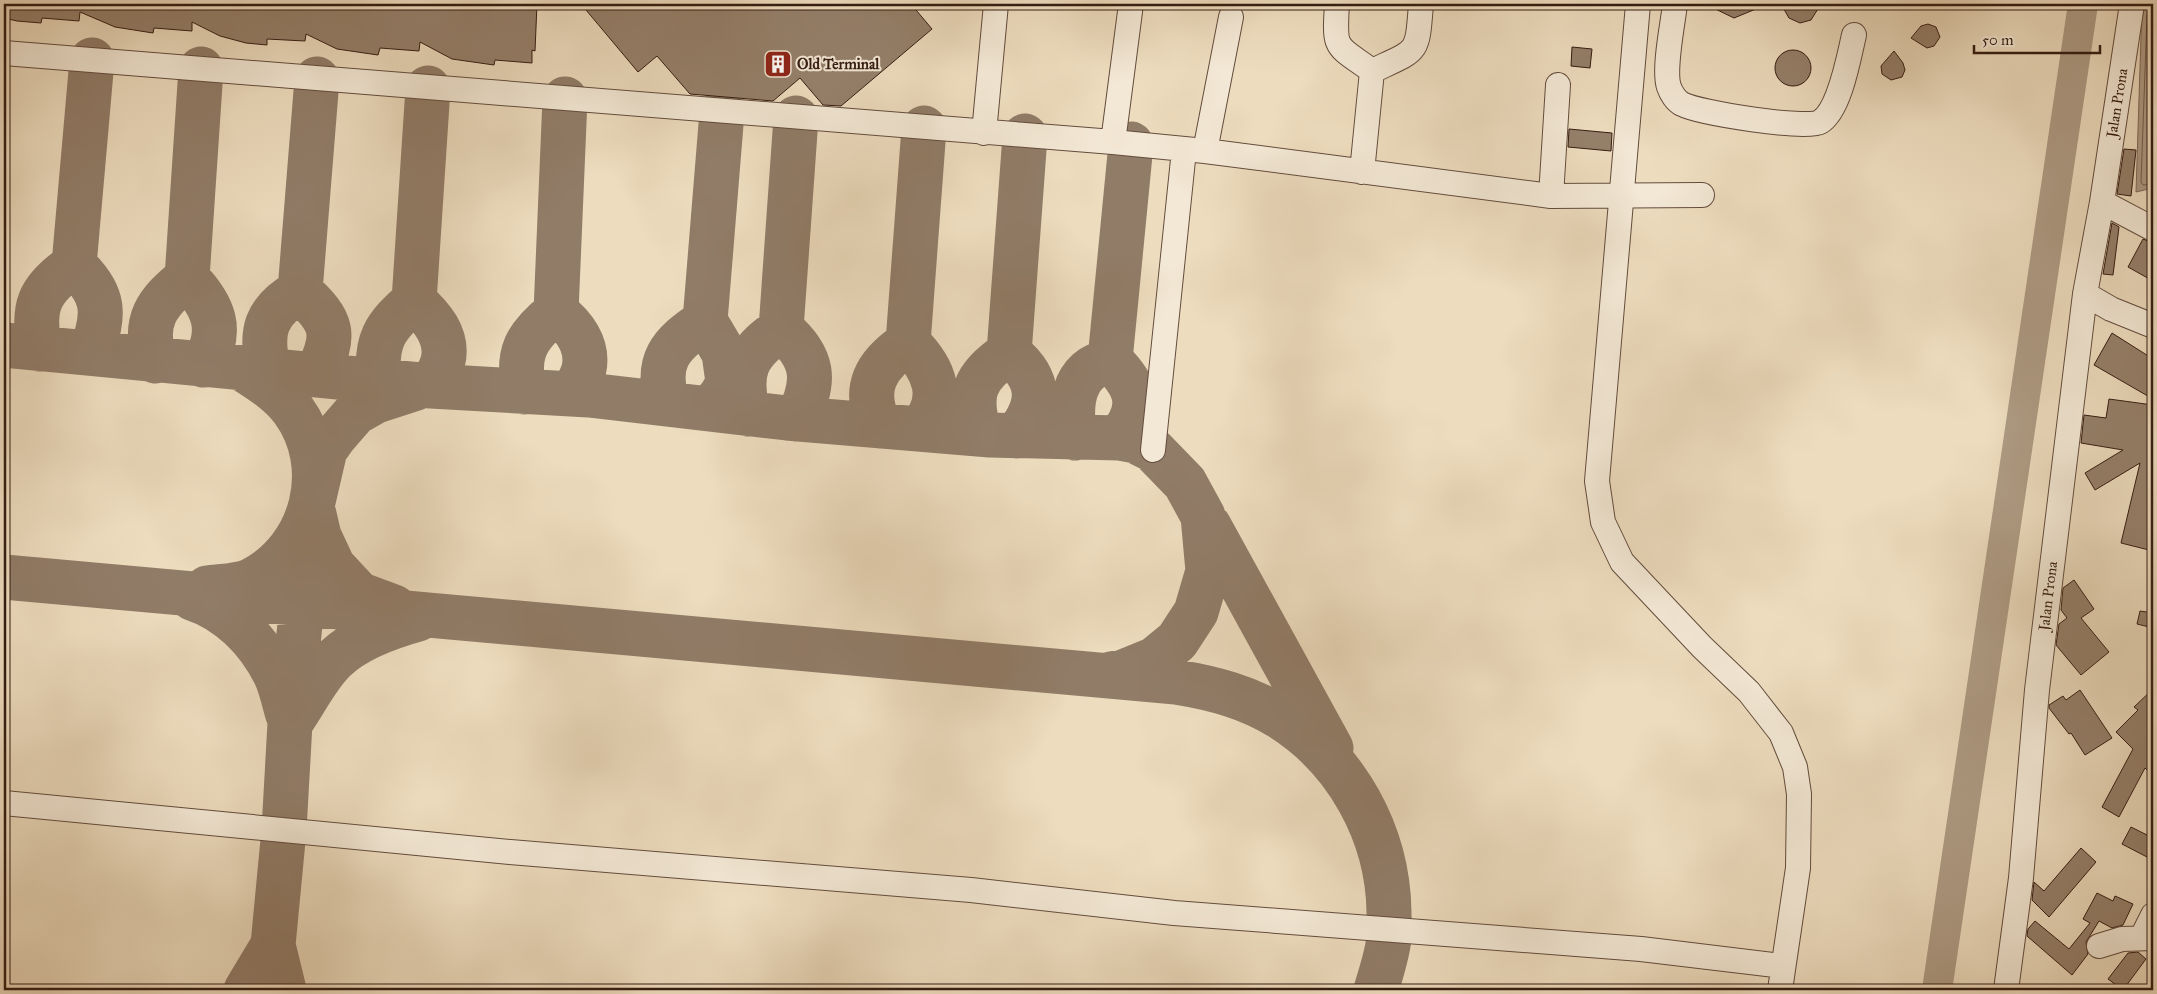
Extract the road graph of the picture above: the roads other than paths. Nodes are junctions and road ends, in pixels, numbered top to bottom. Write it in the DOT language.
graph roads {
  1 [pos="996,4"];
  2 [pos="1131,4"];
  3 [pos="1337,4"];
  4 [pos="1421,4"];
  5 [pos="1638,4"];
  6 [pos="1675,4"];
  7 [pos="2132,4"];
  8 [pos="1231,17"];
  9 [pos="1854,34"];
  10 [pos="4,53"];
  11 [pos="1372,71"];
  12 [pos="1558,85"];
  13 [pos="984,133"];
  14 [pos="1113,142"];
  15 [pos="1195,150"];
  16 [pos="1362,172"];
  17 [pos="1702,194"];
  18 [pos="1551,196"];
  19 [pos="1620,196"];
  20 [pos="2102,202"];
  21 [pos="2153,229"];
  22 [pos="2085,294"];
  23 [pos="2153,326"];
  24 [pos="1153,450"];
  25 [pos="4,803"];
  26 [pos="2153,915"];
  27 [pos="2148,937"];
  28 [pos="2099,946"];
  29 [pos="1782,966"];
  30 [pos="1780,990"];
  31 [pos="2006,990"];
  1 -- 13 [label="street"];
  2 -- 14 [label="street"];
  3 -- 11 [label="street"];
  4 -- 11 [label="street"];
  5 -- 19 [label="street"];
  6 -- 9 [label="street"];
  7 -- 20 [label="street, Jalan Prona"];
  8 -- 15 [label="street"];
  10 -- 13 [label="street"];
  11 -- 16 [label="street"];
  12 -- 18 [label="street"];
  13 -- 14 [label="street"];
  14 -- 15 [label="street"];
  15 -- 16 [label="street"];
  15 -- 24 [label="street"];
  16 -- 18 [label="street"];
  17 -- 19 [label="street"];
  18 -- 19 [label="street"];
  19 -- 29 [label="street"];
  20 -- 21 [label="street"];
  20 -- 22 [label="street, Jalan Prona"];
  22 -- 23 [label="street"];
  22 -- 31 [label="street, Jalan Prona"];
  25 -- 29 [label="street"];
  26 -- 27 [label="street"];
  27 -- 28 [label="street"];
  29 -- 30 [label="street"];
}
